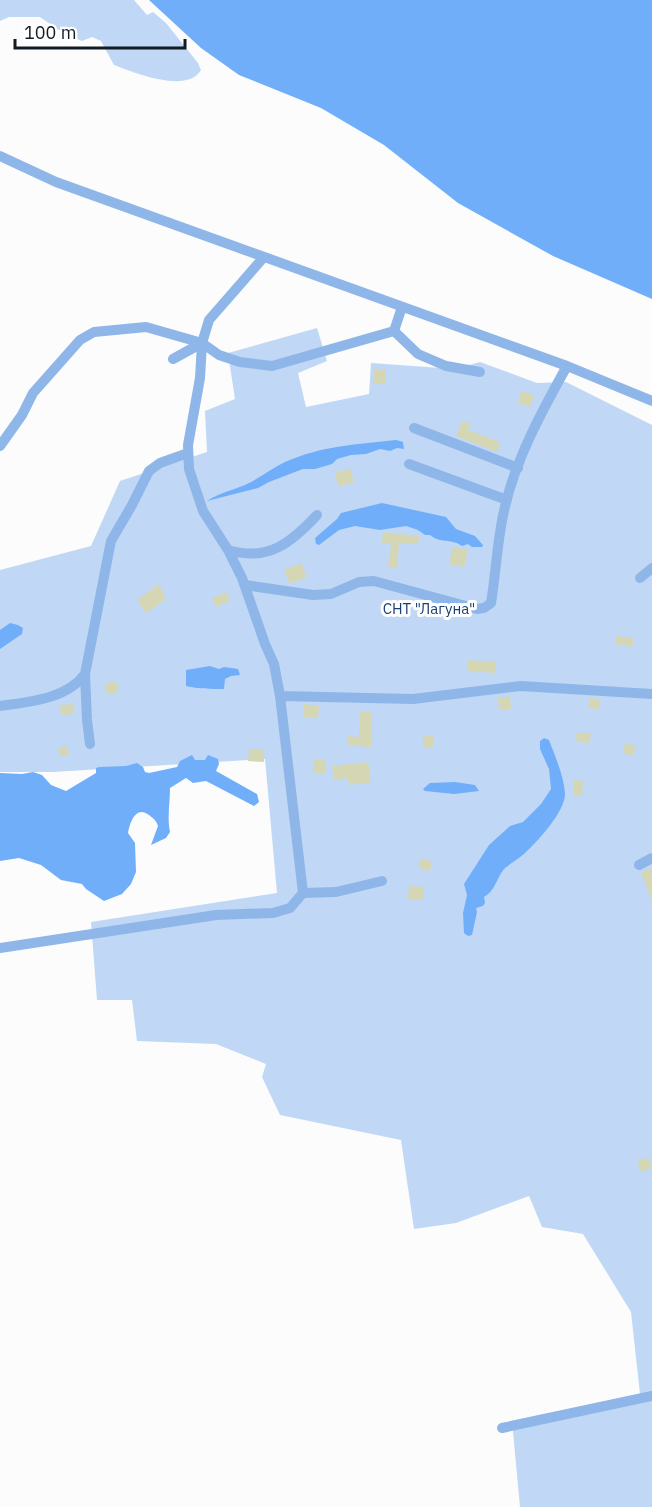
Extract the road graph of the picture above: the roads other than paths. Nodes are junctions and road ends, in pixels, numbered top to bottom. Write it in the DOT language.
graph roads {
  1 [pos="0,156"];
  2 [pos="5,161"];
  3 [pos="262,258"];
  4 [pos="402,307"];
  5 [pos="394,331"];
  6 [pos="202,343"];
  7 [pos="173,359"];
  8 [pos="567,366"];
  9 [pos="480,372"];
  10 [pos="652,401"];
  11 [pos="414,428"];
  12 [pos="0,446"];
  13 [pos="189,453"];
  14 [pos="409,464"];
  15 [pos="518,468"];
  16 [pos="507,500"];
  17 [pos="318,515"];
  18 [pos="228,550"];
  19 [pos="652,568"];
  20 [pos="640,578"];
  21 [pos="245,585"];
  22 [pos="85,674"];
  23 [pos="652,694"];
  24 [pos="280,696"];
  25 [pos="0,706"];
  26 [pos="90,744"];
  27 [pos="652,858"];
  28 [pos="639,865"];
  29 [pos="382,881"];
  30 [pos="303,893"];
  31 [pos="0,948"];
  32 [pos="652,1396"];
  33 [pos="502,1428"];
  1 -- 2 [label="street"];
  2 -- 3 [label="street"];
  3 -- 4 [label="street"];
  3 -- 6 [label="street"];
  4 -- 5 [label="street"];
  4 -- 8 [label="street"];
  5 -- 6 [label="street"];
  5 -- 9 [label="street"];
  6 -- 7 [label="street"];
  6 -- 12 [label="street"];
  6 -- 13 [label="street"];
  8 -- 10 [label="street"];
  8 -- 15 [label="street"];
  11 -- 15 [label="street"];
  13 -- 18 [label="street"];
  13 -- 22 [label="street"];
  14 -- 16 [label="street"];
  15 -- 16 [label="street"];
  16 -- 21 [label="street"];
  17 -- 18 [label="street"];
  18 -- 21 [label="street"];
  19 -- 20 [label="street"];
  21 -- 24 [label="street"];
  22 -- 25 [label="street"];
  22 -- 26 [label="street"];
  23 -- 24 [label="street"];
  24 -- 30 [label="street"];
  27 -- 28 [label="street"];
  29 -- 30 [label="street"];
  30 -- 31 [label="street"];
  32 -- 33 [label="street"];
}
